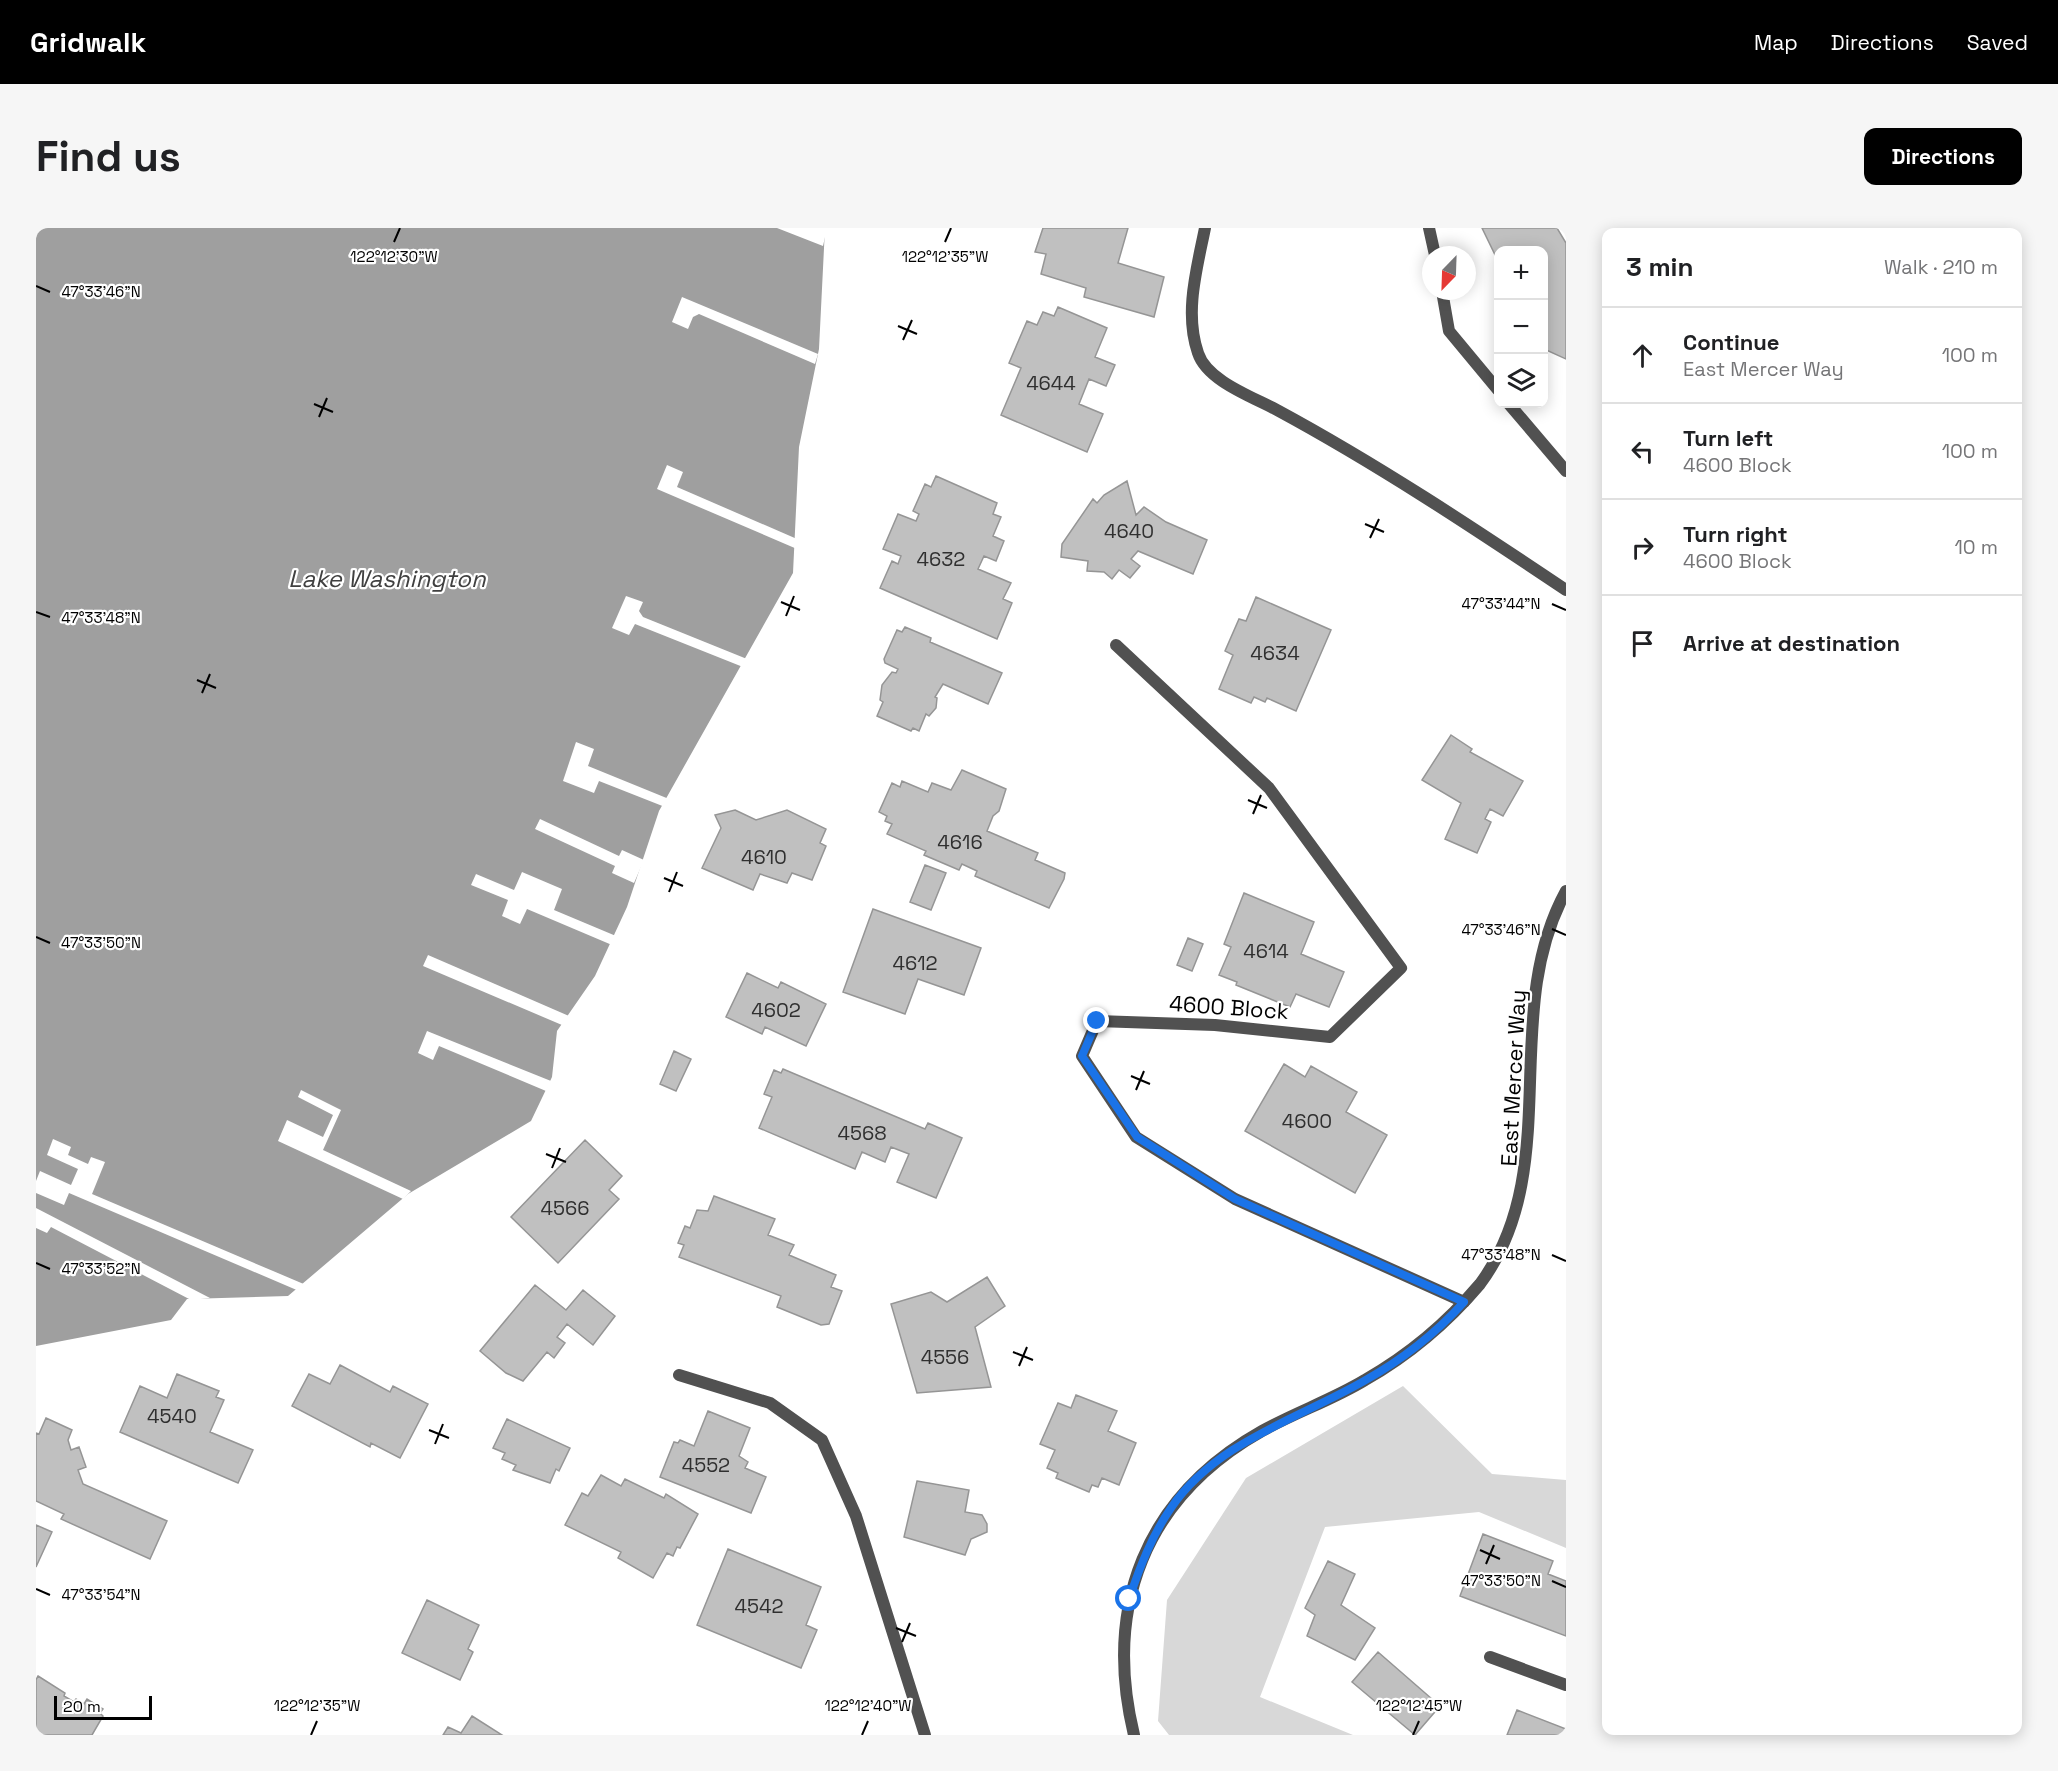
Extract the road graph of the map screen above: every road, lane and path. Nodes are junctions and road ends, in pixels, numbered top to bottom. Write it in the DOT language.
graph roads {
  1 [pos="1205,228"];
  2 [pos="1429,228"];
  3 [pos="1433,246"];
  4 [pos="1444,300"];
  5 [pos="1494,385"];
  6 [pos="1512,408"];
  7 [pos="1566,471"];
  8 [pos="1566,590"];
  9 [pos="1116,645"];
  10 [pos="1566,891"];
  11 [pos="1464,1302"];
  12 [pos="679,1375"];
  13 [pos="1490,1657"];
  14 [pos="1566,1685"];
  15 [pos="925,1735"];
  16 [pos="1134,1735"];
  1 -- 8 [label="street"];
  2 -- 3 [label="street"];
  4 -- 5 [label="street"];
  6 -- 7 [label="street"];
  9 -- 11 [label="street, 4600 Block"];
  10 -- 11 [label="street, East Mercer Way"];
  11 -- 16 [label="street, East Mercer Way"];
  12 -- 15 [label="street"];
  13 -- 14 [label="street"];
}
